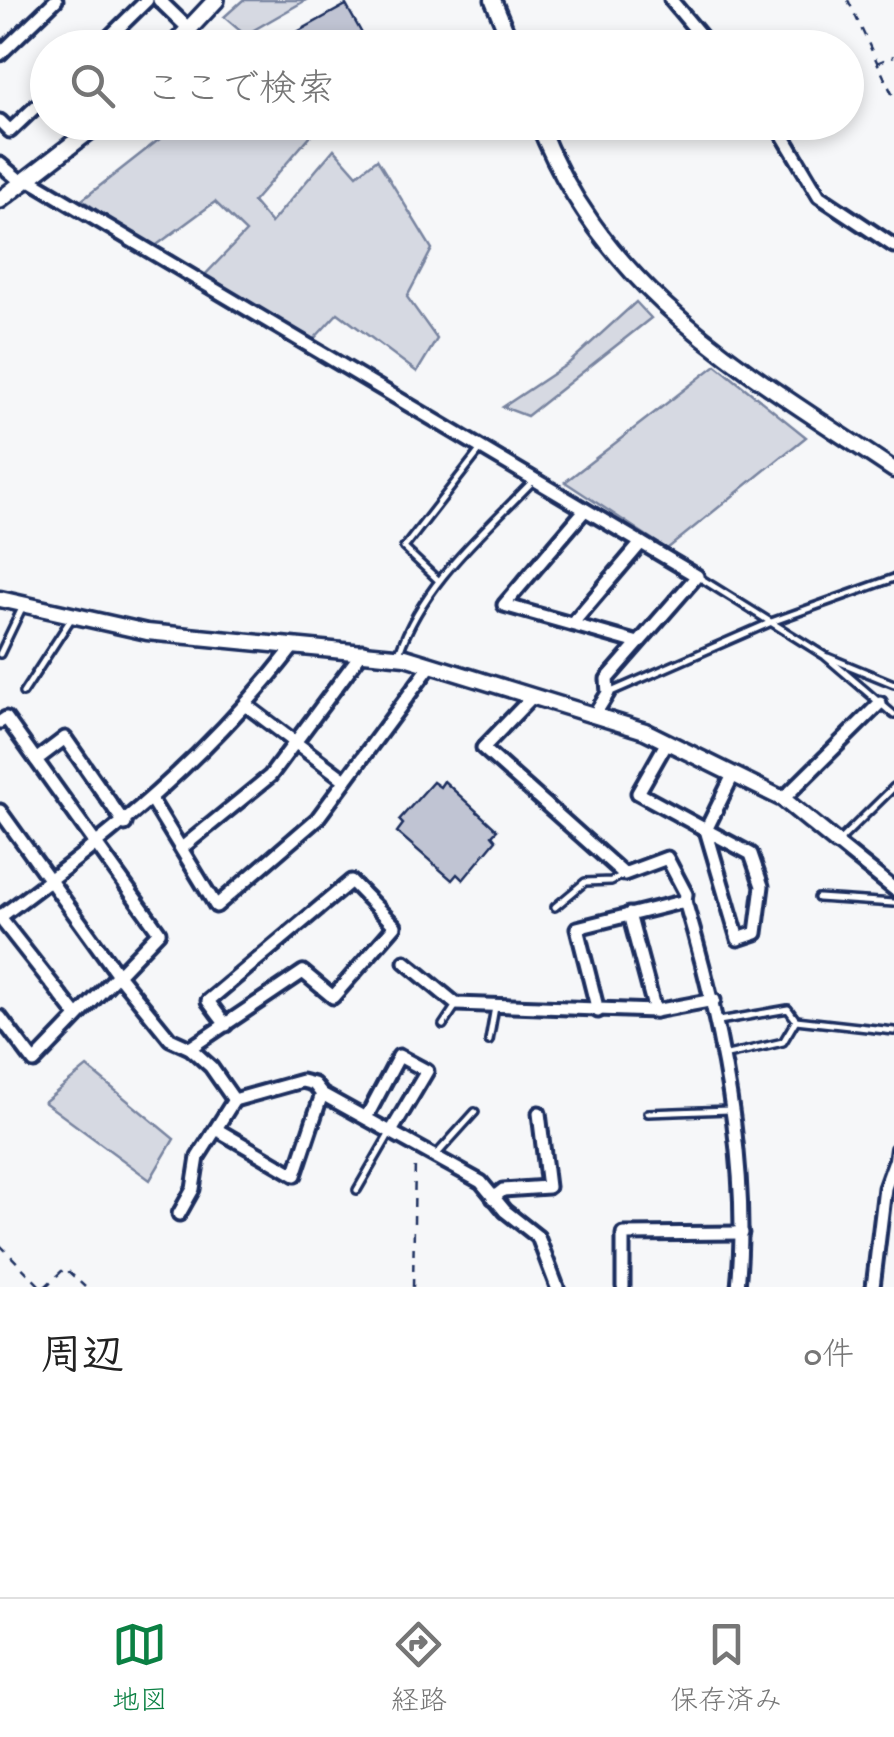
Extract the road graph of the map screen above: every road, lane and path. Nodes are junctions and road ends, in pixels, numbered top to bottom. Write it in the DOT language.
graph roads {
  1 [pos="56,0"];
  2 [pos="148,0"];
  3 [pos="159,0"];
  4 [pos="216,0"];
  5 [pos="493,0"];
  6 [pos="670,0"];
  7 [pos="848,0"];
  8 [pos="188,28"];
  9 [pos="117,30"];
  10 [pos="506,30"];
  11 [pos="696,30"];
  12 [pos="860,30"];
  13 [pos="864,39"];
  14 [pos="0,54"];
  15 [pos="894,56"];
  16 [pos="874,64"];
  17 [pos="894,98"];
  18 [pos="30,112"];
  19 [pos="0,121"];
  20 [pos="79,140"];
  21 [pos="546,140"];
  22 [pos="785,140"];
  23 [pos="0,164"];
  24 [pos="27,182"];
  25 [pos="0,200"];
  26 [pos="894,246"];
  27 [pos="484,446"];
  28 [pos="894,470"];
  29 [pos="534,480"];
  30 [pos="585,510"];
  31 [pos="641,544"];
  32 [pos="696,576"];
  33 [pos="894,578"];
  34 [pos="438,580"];
  35 [pos="0,599"];
  36 [pos="23,605"];
  37 [pos="72,616"];
  38 [pos="774,620"];
  39 [pos="572,624"];
  40 [pos="638,643"];
  41 [pos="294,646"];
  42 [pos="363,652"];
  43 [pos="0,654"];
  44 [pos="398,656"];
  45 [pos="825,656"];
  46 [pos="431,665"];
  47 [pos="894,684"];
  48 [pos="22,693"];
  49 [pos="608,693"];
  50 [pos="532,697"];
  51 [pos="880,702"];
  52 [pos="247,706"];
  53 [pos="594,714"];
  54 [pos="894,715"];
  55 [pos="0,722"];
  56 [pos="668,742"];
  57 [pos="294,743"];
  58 [pos="36,760"];
  59 [pos="732,774"];
  60 [pos="346,780"];
  61 [pos="894,787"];
  62 [pos="783,800"];
  63 [pos="152,801"];
  64 [pos="0,811"];
  65 [pos="125,824"];
  66 [pos="706,830"];
  67 [pos="837,842"];
  68 [pos="99,846"];
  69 [pos="182,847"];
  70 [pos="624,874"];
  71 [pos="50,880"];
  72 [pos="894,889"];
  73 [pos="818,898"];
  74 [pos="685,902"];
  75 [pos="894,904"];
  76 [pos="555,908"];
  77 [pos="629,914"];
  78 [pos="0,918"];
  79 [pos="405,962"];
  80 [pos="119,976"];
  81 [pos="714,1000"];
  82 [pos="456,1004"];
  83 [pos="495,1007"];
  84 [pos="598,1011"];
  85 [pos="654,1011"];
  86 [pos="77,1016"];
  87 [pos="0,1017"];
  88 [pos="719,1020"];
  89 [pos="796,1020"];
  90 [pos="226,1025"];
  91 [pos="443,1025"];
  92 [pos="894,1031"];
  93 [pos="489,1041"];
  94 [pos="190,1048"];
  95 [pos="723,1056"];
  96 [pos="322,1094"];
  97 [pos="234,1100"];
  98 [pos="729,1110"];
  99 [pos="475,1112"];
  100 [pos="648,1113"];
  101 [pos="539,1114"];
  102 [pos="367,1116"];
  103 [pos="216,1129"];
  104 [pos="392,1130"];
  105 [pos="420,1147"];
  106 [pos="894,1148"];
  107 [pos="435,1156"];
  108 [pos="893,1164"];
  109 [pos="358,1190"];
  110 [pos="493,1198"];
  111 [pos="179,1214"];
  112 [pos="742,1233"];
  113 [pos="0,1245"];
  114 [pos="43,1287"];
  115 [pos="86,1287"];
  116 [pos="413,1287"];
  117 [pos="556,1287"];
  118 [pos="623,1287"];
  119 [pos="738,1287"];
  120 [pos="873,1287"];
  1 -- 14 [label="street"];
  2 -- 9 [label="street"];
  3 -- 8 [label="street"];
  4 -- 8 [label="main road"];
  5 -- 10 [label="street"];
  6 -- 11 [label="street"];
  7 -- 12 [label="path"];
  13 -- 16 [label="path"];
  15 -- 16 [label="path"];
  16 -- 17 [label="path"];
  18 -- 19 [label="street"];
  20 -- 24 [label="main road"];
  21 -- 28 [label="street"];
  22 -- 26 [label="street"];
  23 -- 24 [label="street"];
  24 -- 25 [label="main road"];
  24 -- 27 [label="street"];
  27 -- 29 [label="street"];
  27 -- 34 [label="lane"];
  29 -- 30 [label="street"];
  29 -- 34 [label="lane"];
  30 -- 31 [label="street"];
  30 -- 39 [label="street"];
  31 -- 32 [label="street"];
  31 -- 39 [label="street"];
  32 -- 38 [label="lane"];
  32 -- 40 [label="street"];
  33 -- 38 [label="lane"];
  34 -- 44 [label="lane"];
  35 -- 36 [label="street"];
  36 -- 37 [label="street"];
  36 -- 43 [label="lane"];
  37 -- 41 [label="street"];
  37 -- 48 [label="lane"];
  38 -- 45 [label="lane"];
  38 -- 49 [label="lane"];
  39 -- 40 [label="street"];
  40 -- 49 [label="street"];
  41 -- 42 [label="street"];
  41 -- 52 [label="street"];
  42 -- 44 [label="street"];
  42 -- 57 [label="street"];
  44 -- 46 [label="street"];
  45 -- 47 [label="lane"];
  45 -- 51 [label="lane"];
  46 -- 50 [label="street"];
  46 -- 60 [label="street"];
  49 -- 53 [label="street"];
  50 -- 53 [label="street"];
  50 -- 70 [label="street"];
  51 -- 54 [label="lane"];
  51 -- 62 [label="street"];
  52 -- 57 [label="street"];
  52 -- 63 [label="street"];
  53 -- 56 [label="street"];
  55 -- 58 [label="street"];
  56 -- 59 [label="street"];
  56 -- 66 [label="street"];
  57 -- 60 [label="street"];
  57 -- 69 [label="street"];
  58 -- 65 [label="street"];
  58 -- 68 [label="street"];
  59 -- 62 [label="street"];
  59 -- 66 [label="street"];
  60 -- 69 [label="street"];
  61 -- 67 [label="lane"];
  62 -- 67 [label="street"];
  63 -- 65 [label="street"];
  63 -- 69 [label="street"];
  64 -- 71 [label="street"];
  65 -- 68 [label="street"];
  66 -- 66 [label="street"];
  67 -- 72 [label="street"];
  68 -- 71 [label="street"];
  68 -- 80 [label="street"];
  70 -- 74 [label="street"];
  70 -- 76 [label="lane"];
  71 -- 78 [label="street"];
  71 -- 80 [label="street"];
  73 -- 75 [label="lane"];
  74 -- 77 [label="street"];
  74 -- 81 [label="street"];
  77 -- 84 [label="street"];
  77 -- 85 [label="street"];
  78 -- 86 [label="street"];
  79 -- 82 [label="street"];
  80 -- 86 [label="street"];
  80 -- 94 [label="street"];
  81 -- 85 [label="street"];
  81 -- 88 [label="street"];
  82 -- 83 [label="street"];
  82 -- 91 [label="lane"];
  83 -- 84 [label="street"];
  83 -- 93 [label="lane"];
  84 -- 85 [label="street"];
  86 -- 87 [label="street"];
  88 -- 89 [label="lane"];
  88 -- 95 [label="street"];
  89 -- 92 [label="lane"];
  89 -- 95 [label="lane"];
  90 -- 90 [label="street"];
  90 -- 94 [label="street"];
  94 -- 97 [label="street"];
  95 -- 98 [label="street"];
  96 -- 97 [label="street"];
  96 -- 102 [label="street"];
  96 -- 103 [label="street"];
  97 -- 103 [label="street"];
  98 -- 100 [label="lane"];
  98 -- 112 [label="street"];
  99 -- 107 [label="lane"];
  101 -- 110 [label="street"];
  102 -- 104 [label="street"];
  102 -- 104 [label="street"];
  103 -- 111 [label="street"];
  104 -- 105 [label="street"];
  104 -- 109 [label="lane"];
  105 -- 107 [label="street"];
  105 -- 116 [label="path"];
  106 -- 108 [label="lane"];
  107 -- 110 [label="street"];
  108 -- 120 [label="street"];
  110 -- 117 [label="street"];
  112 -- 118 [label="street"];
  112 -- 119 [label="street"];
  113 -- 114 [label="path"];
  114 -- 115 [label="path"];
}
